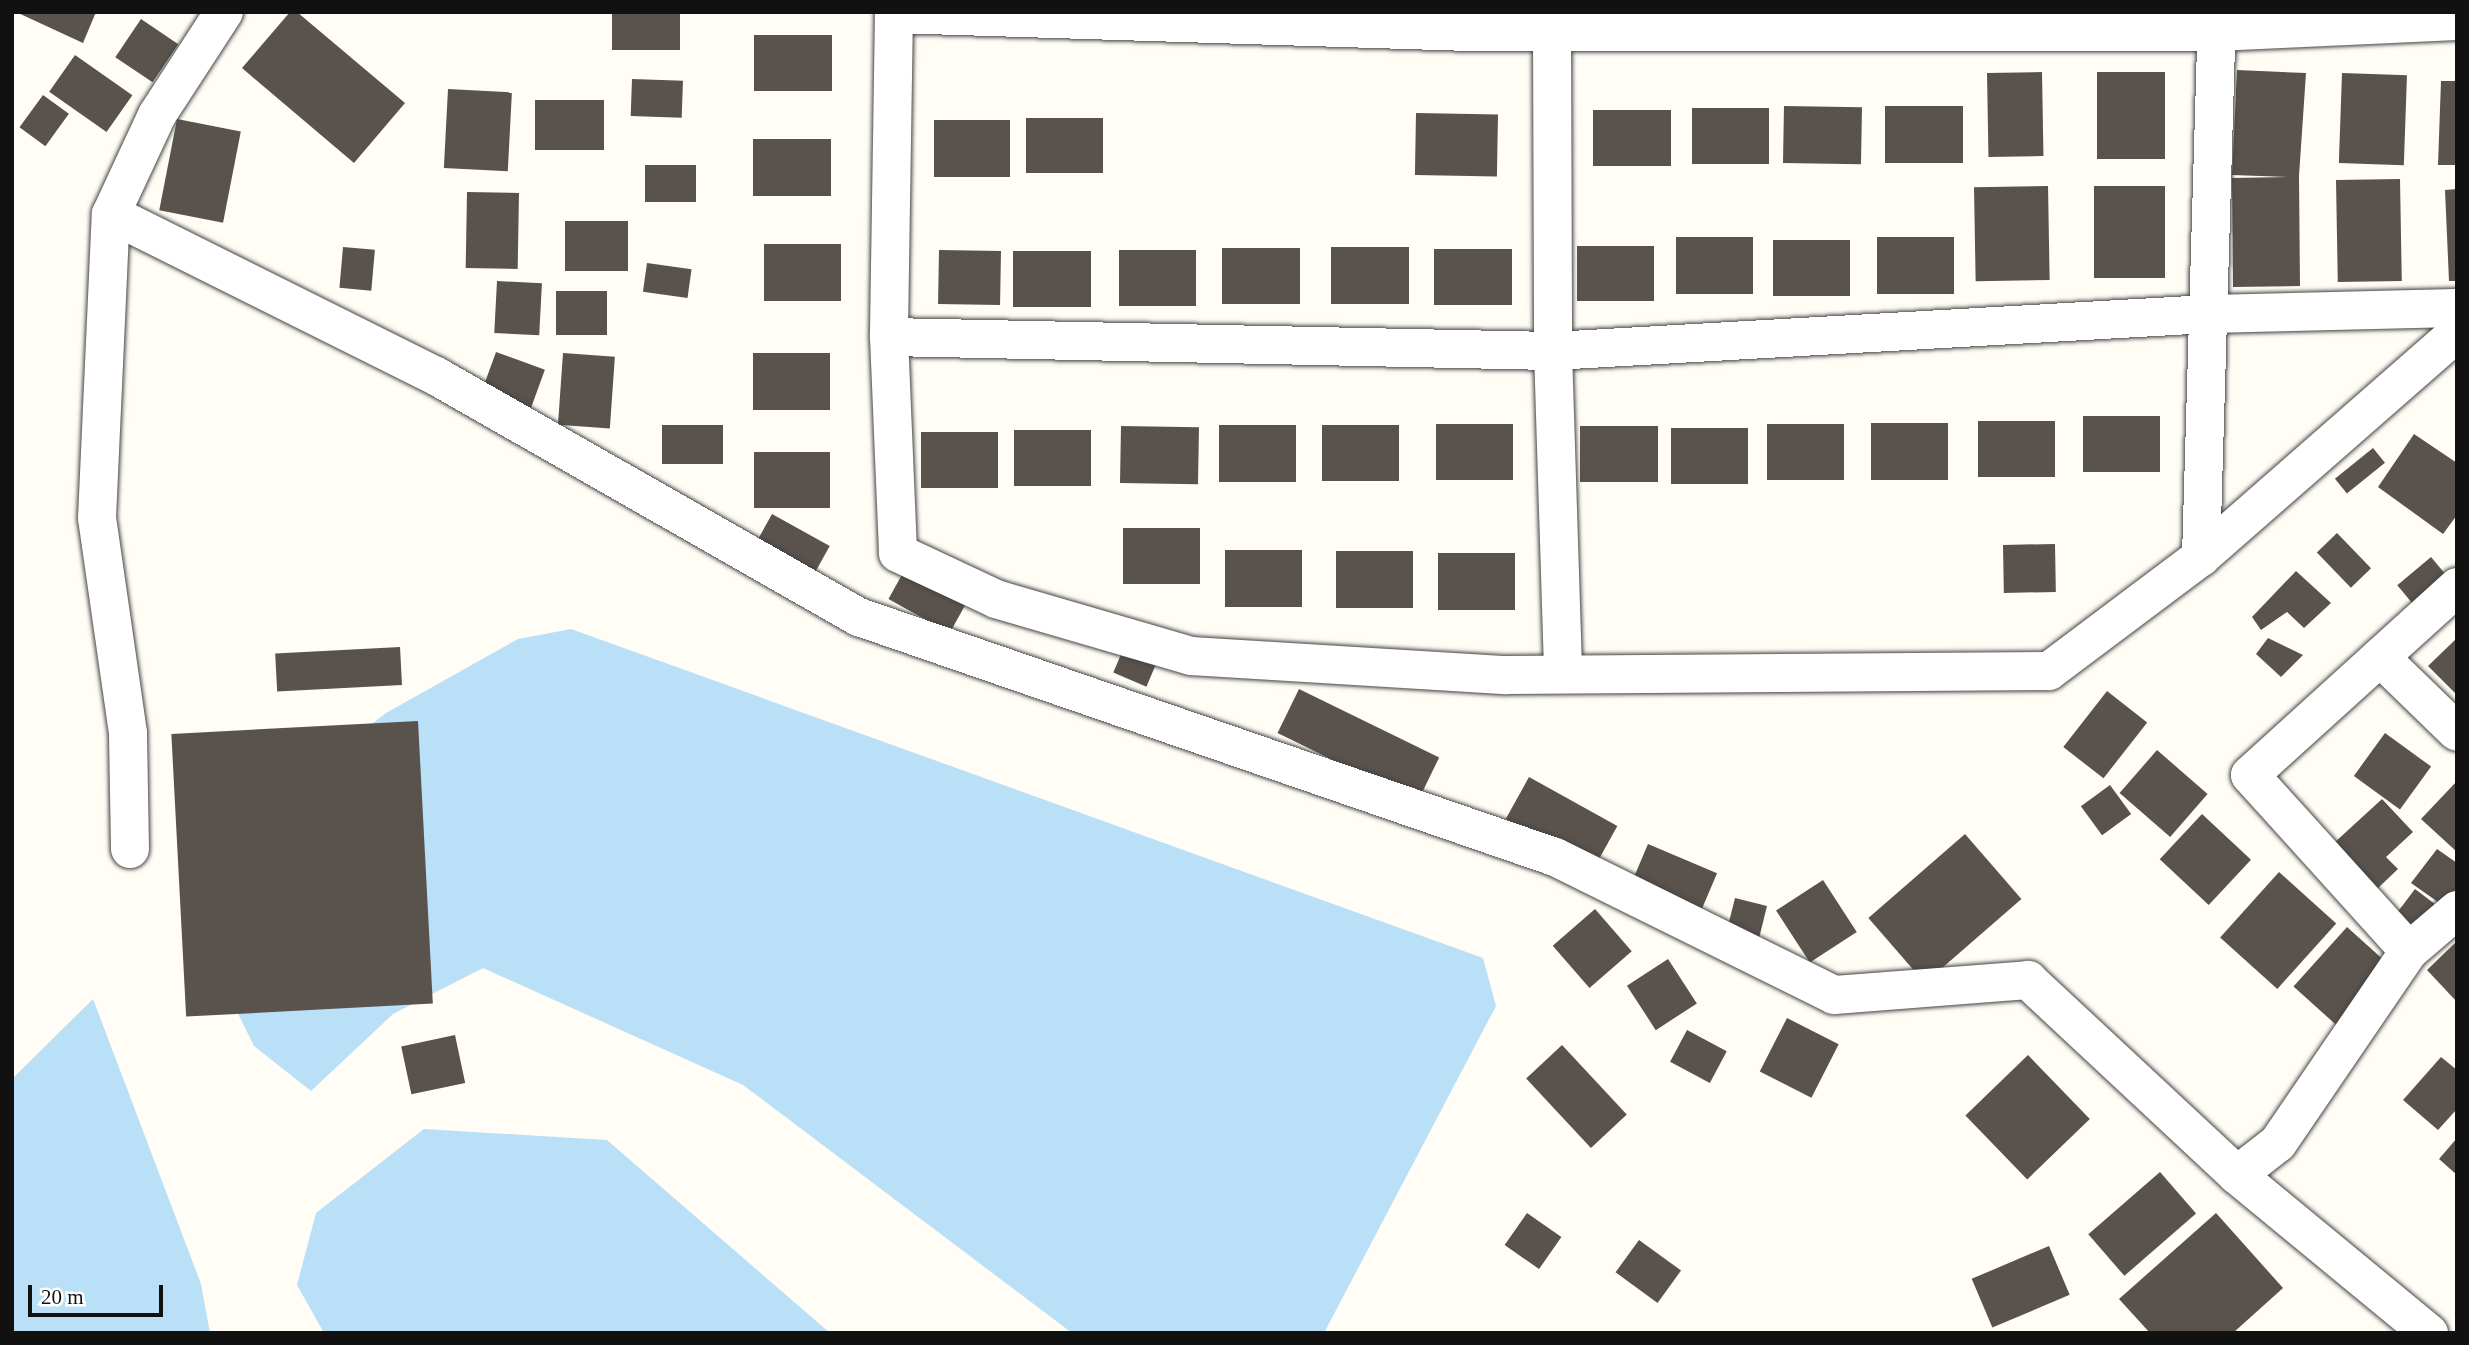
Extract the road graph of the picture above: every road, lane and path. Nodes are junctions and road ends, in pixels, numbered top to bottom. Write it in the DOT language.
graph roads {
  1 [pos="224,12"];
  2 [pos="894,13"];
  3 [pos="2457,21"];
  4 [pos="1468,22"];
  5 [pos="2216,22"];
  6 [pos="1552,32"];
  7 [pos="111,214"];
  8 [pos="2457,308"];
  9 [pos="2209,314"];
  10 [pos="2457,333"];
  11 [pos="889,337"];
  12 [pos="1553,351"];
  13 [pos="2201,557"];
  14 [pos="2457,587"];
  15 [pos="2380,657"];
  16 [pos="1563,674"];
  17 [pos="2457,732"];
  18 [pos="130,849"];
  19 [pos="2457,910"];
  20 [pos="2409,951"];
  21 [pos="2237,1175"];
  22 [pos="2429,1333"];
  1 -- 7 [label="street"];
  2 -- 4 [label="street"];
  2 -- 11 [label="street"];
  3 -- 5 [label="street"];
  4 -- 6 [label="street"];
  5 -- 6 [label="street"];
  5 -- 9 [label="street"];
  6 -- 12 [label="street"];
  7 -- 18 [label="street"];
  7 -- 21 [label="street"];
  8 -- 9 [label="street"];
  9 -- 12 [label="street"];
  9 -- 13 [label="street"];
  10 -- 13 [label="street"];
  11 -- 12 [label="street"];
  11 -- 16 [label="street"];
  12 -- 16 [label="street"];
  13 -- 16 [label="street"];
  14 -- 15 [label="street"];
  15 -- 17 [label="street"];
  15 -- 20 [label="street"];
  19 -- 20 [label="street"];
  20 -- 21 [label="street"];
  21 -- 22 [label="street"];
}
